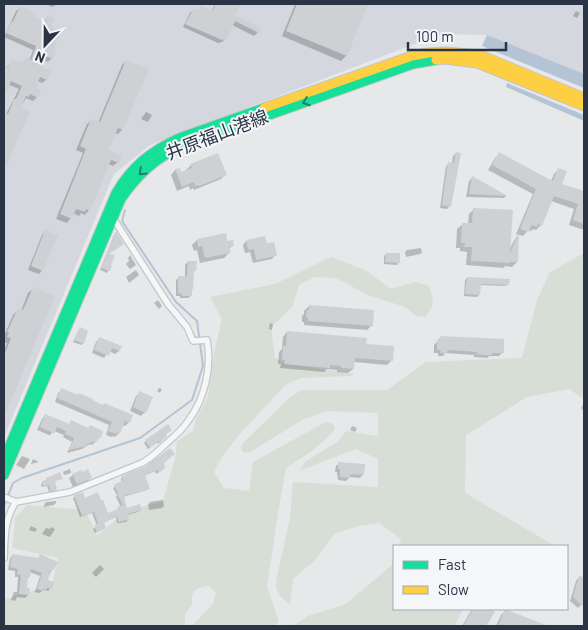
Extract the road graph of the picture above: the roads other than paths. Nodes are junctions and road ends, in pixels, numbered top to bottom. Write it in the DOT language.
graph roads {
  1 [pos="584,98"];
  2 [pos="584,106"];
  3 [pos="113,218"];
  4 [pos="4,459"];
  5 [pos="4,475"];
  6 [pos="4,497"];
  7 [pos="14,501"];
  8 [pos="4,558"];
  1 -- 4 [label="main road, 井原福山港線"];
  2 -- 3 [label="main road, 井原福山港線, one-way"];
  3 -- 5 [label="main road, 井原福山港線"];
  3 -- 7 [label="street"];
  6 -- 7 [label="street"];
  7 -- 8 [label="street"];
}
